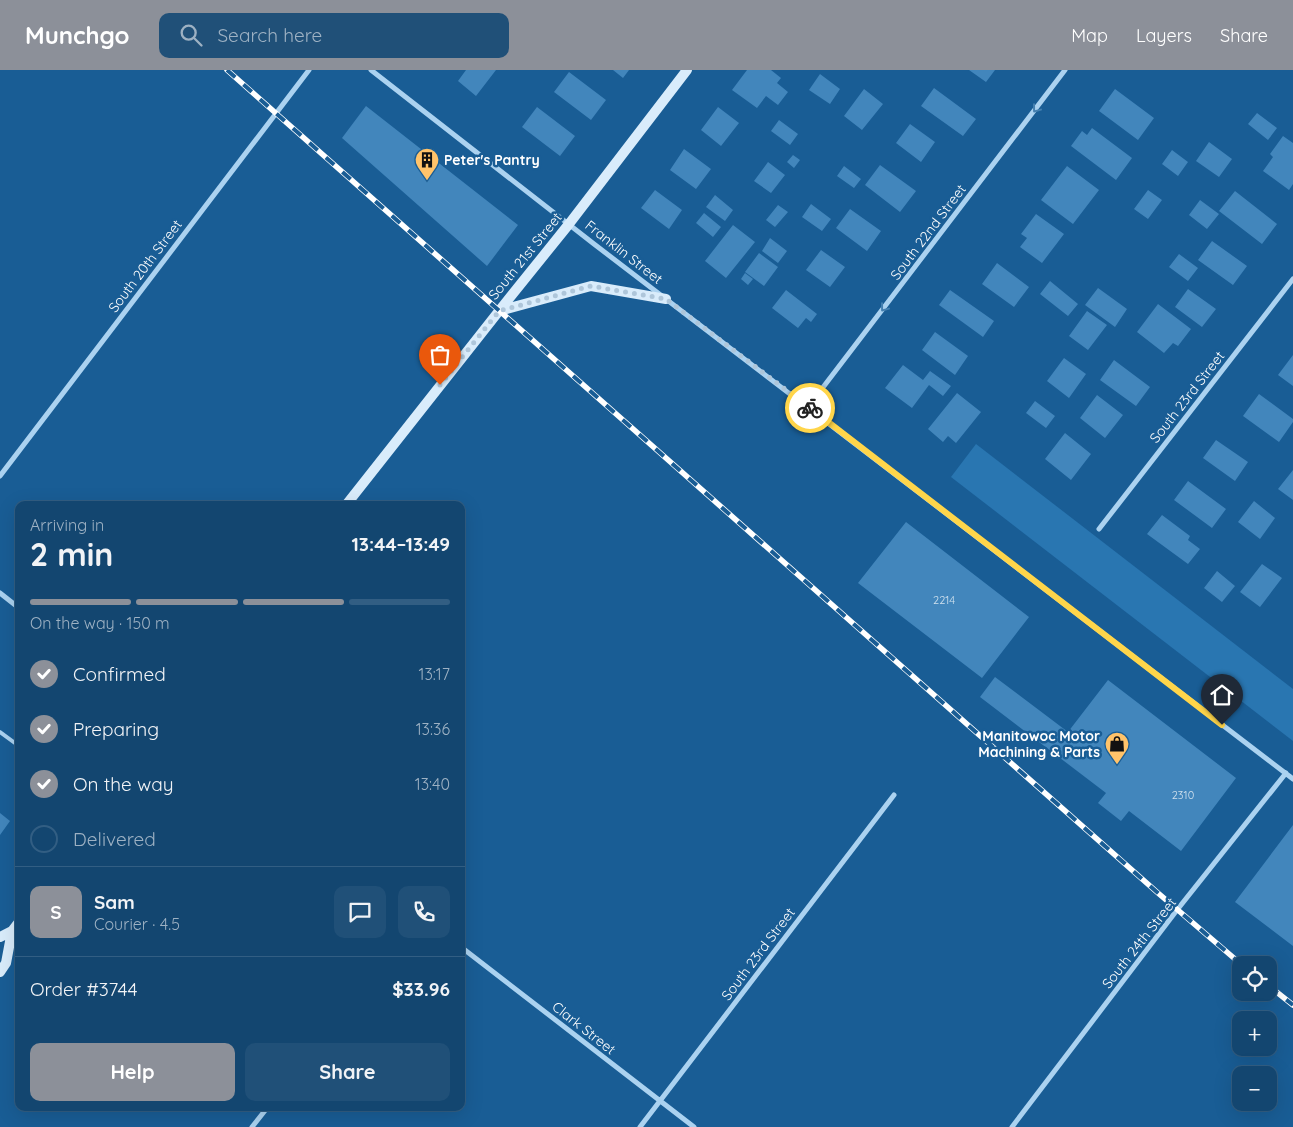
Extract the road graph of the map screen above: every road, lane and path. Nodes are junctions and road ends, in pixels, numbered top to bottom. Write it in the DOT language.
graph roads {
  1 [pos="309,70"];
  2 [pos="371,70"];
  3 [pos="687,70"];
  4 [pos="1065,70"];
  5 [pos="569,224"];
  6 [pos="1293,279"];
  7 [pos="666,299"];
  8 [pos="499,311"];
  9 [pos="808,407"];
  10 [pos="0,476"];
  11 [pos="349,501"];
  12 [pos="1098,529"];
  13 [pos="1,597"];
  14 [pos="15,606"];
  15 [pos="0,732"];
  16 [pos="15,743"];
  17 [pos="1286,773"];
  18 [pos="1293,779"];
  19 [pos="894,795"];
  20 [pos="15,926"];
  21 [pos="0,937"];
  22 [pos="465,951"];
  23 [pos="0,972"];
  24 [pos="660,1101"];
  25 [pos="265,1111"];
  26 [pos="252,1127"];
  27 [pos="640,1127"];
  28 [pos="694,1127"];
  29 [pos="1012,1127"];
  1 -- 10 [label="street, South 20th Street"];
  2 -- 5 [label="street, Franklin Street"];
  3 -- 5 [label="main road, South 21st Street"];
  4 -- 9 [label="street, South 22nd Street, one-way"];
  5 -- 7 [label="street, Franklin Street"];
  5 -- 8 [label="main road, South 21st Street"];
  6 -- 12 [label="street, South 23rd Street"];
  7 -- 8 [label="main road"];
  7 -- 9 [label="street, Franklin Street"];
  8 -- 11 [label="main road, South 21st Street"];
  9 -- 17 [label="street, Franklin Street"];
  13 -- 14 [label="street"];
  15 -- 16 [label="lane"];
  17 -- 18 [label="street, Franklin Street"];
  17 -- 29 [label="street, South 24th Street"];
  19 -- 24 [label="street, South 23rd Street"];
  20 -- 21 [label="main road"];
  20 -- 23 [label="main road"];
  22 -- 24 [label="street, Clark Street"];
  24 -- 27 [label="street, South 23rd Street"];
  24 -- 28 [label="street, Clark Street"];
  25 -- 26 [label="street"];
}
